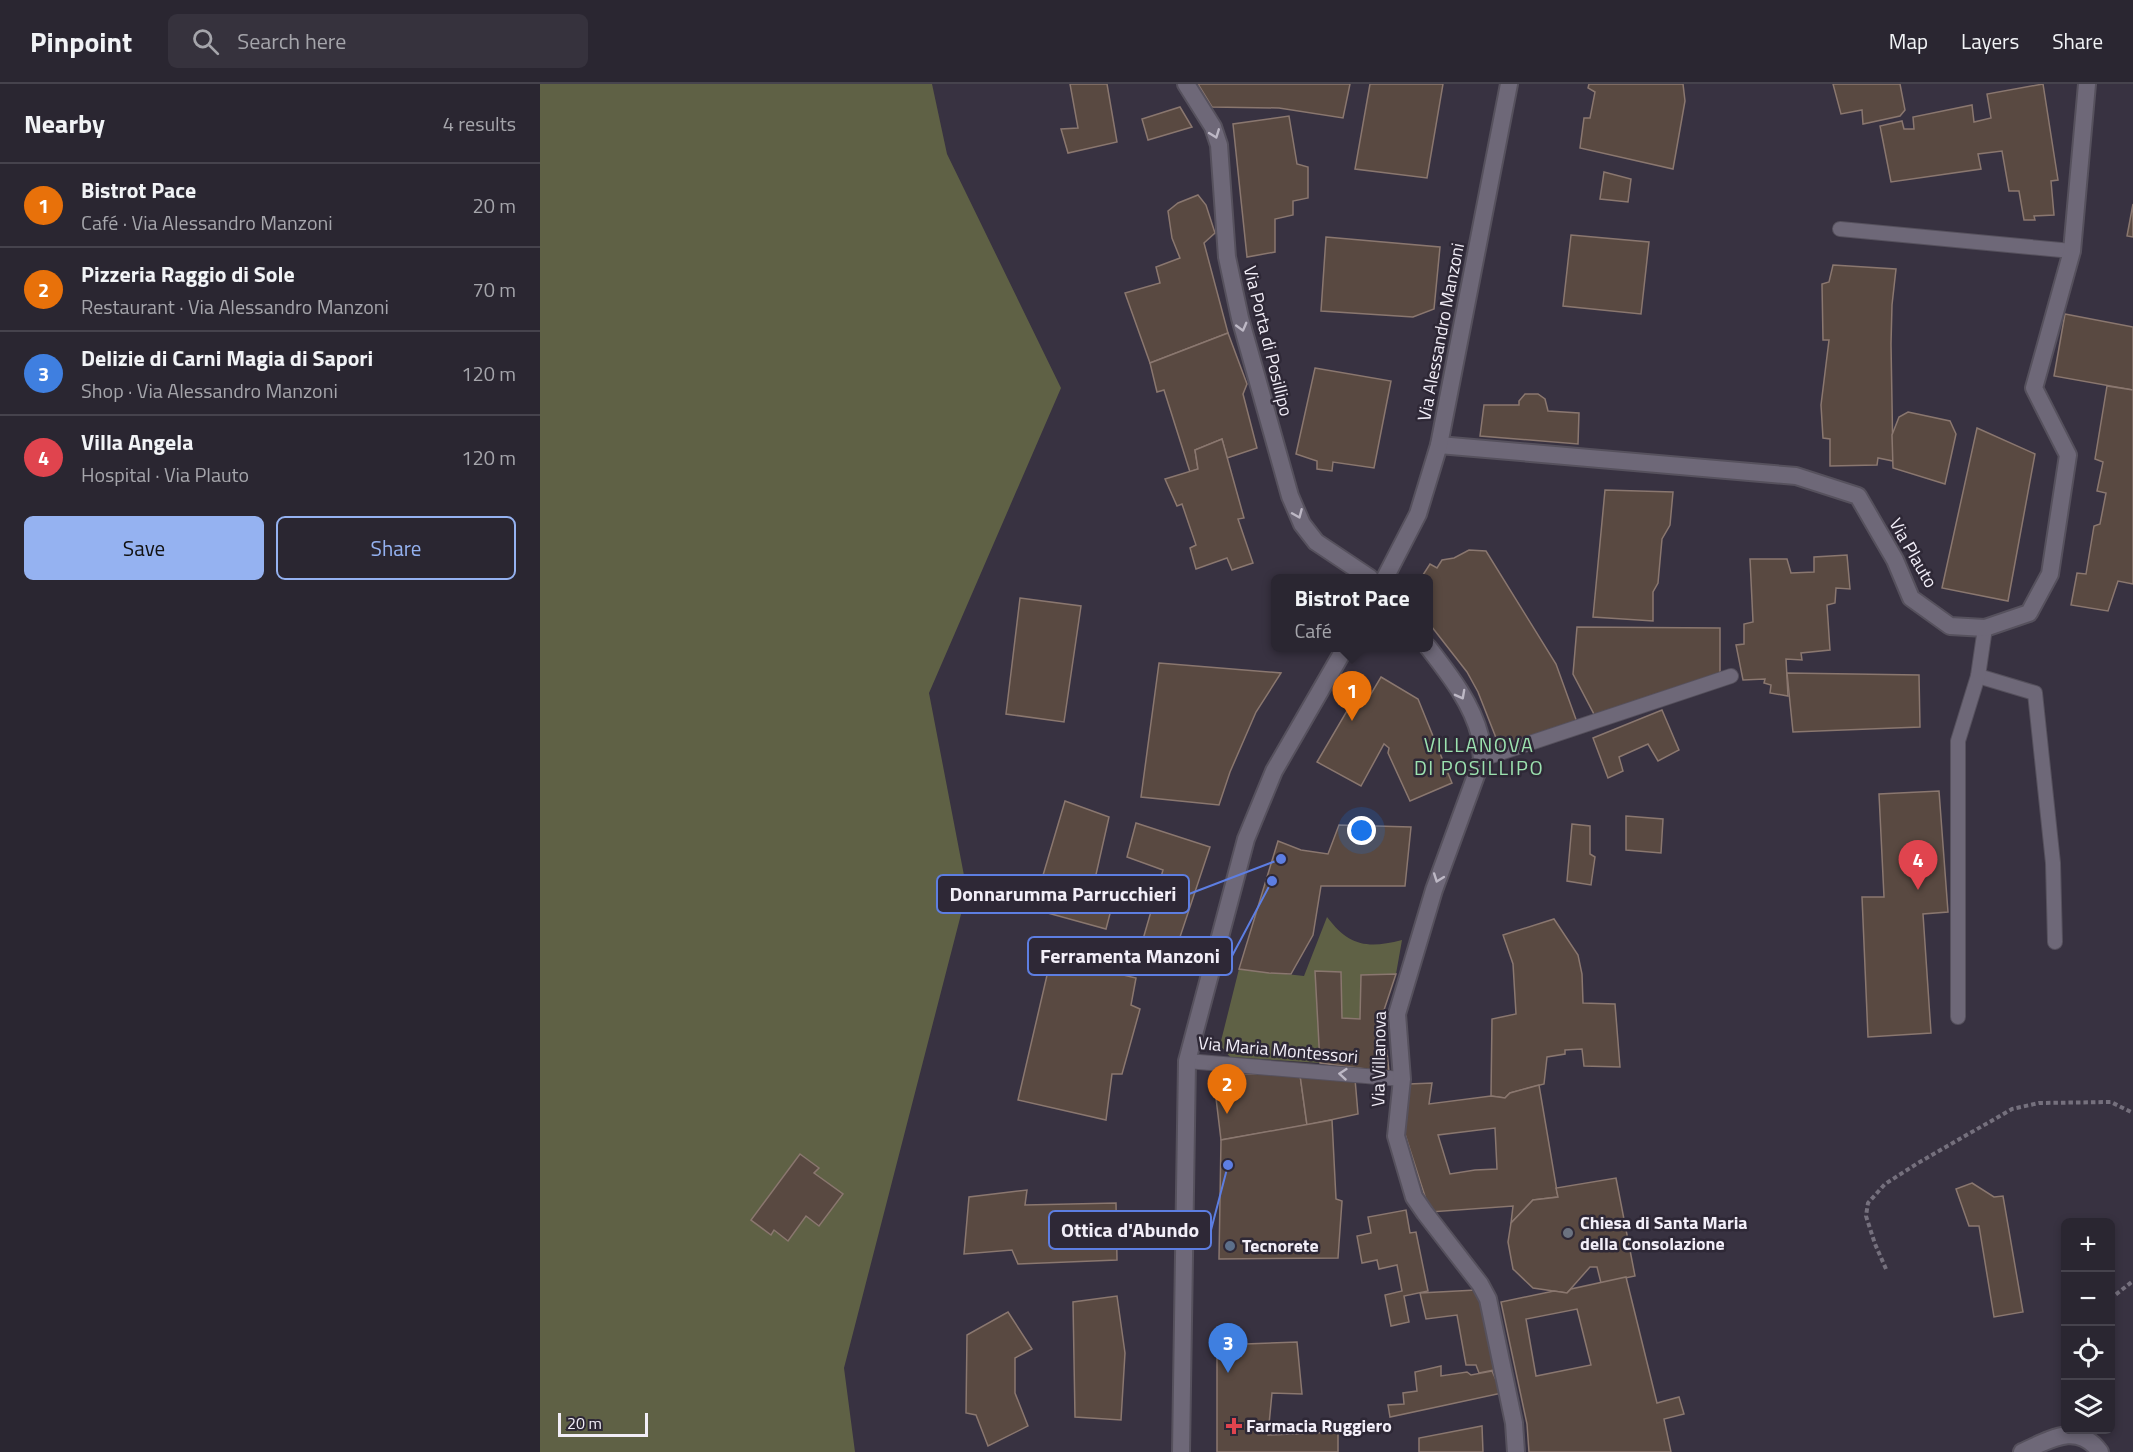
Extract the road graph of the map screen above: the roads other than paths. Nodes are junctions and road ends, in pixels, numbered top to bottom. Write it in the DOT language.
graph roads {
  1 [pos="1186,84"];
  2 [pos="1509,84"];
  3 [pos="2087,84"];
  4 [pos="1840,229"];
  5 [pos="2072,251"];
  6 [pos="1439,445"];
  7 [pos="1363,574"];
  8 [pos="1388,574"];
  9 [pos="1985,628"];
  10 [pos="1343,652"];
  11 [pos="1432,652"];
  12 [pos="1731,676"];
  13 [pos="1978,676"];
  14 [pos="1482,759"];
  15 [pos="2055,942"];
  16 [pos="1959,1017"];
  17 [pos="1187,1061"];
  18 [pos="1401,1079"];
  19 [pos="1181,1452"];
  20 [pos="1516,1452"];
  21 [pos="2022,1452"];
  22 [pos="2100,1452"];
  1 -- 7 [label="street, Via Porta di Posillipo, one-way"];
  2 -- 6 [label="street, Via Alessandro Manzoni"];
  3 -- 5 [label="street, Via Plauto"];
  4 -- 5 [label="lane"];
  5 -- 9 [label="street, Via Plauto"];
  6 -- 8 [label="street, Via Alessandro Manzoni"];
  6 -- 9 [label="street, Via Plauto"];
  9 -- 13 [label="lane"];
  10 -- 17 [label="street"];
  11 -- 14 [label="street, Via Villanova, one-way"];
  12 -- 14 [label="lane"];
  13 -- 15 [label="lane"];
  13 -- 16 [label="lane"];
  14 -- 18 [label="street, Via Villanova, one-way"];
  18 -- 17 [label="lane, Via Maria Montessori, one-way"];
  17 -- 19 [label="street"];
  18 -- 20 [label="street, Via Villanova"];
  21 -- 22 [label="street"];
}
